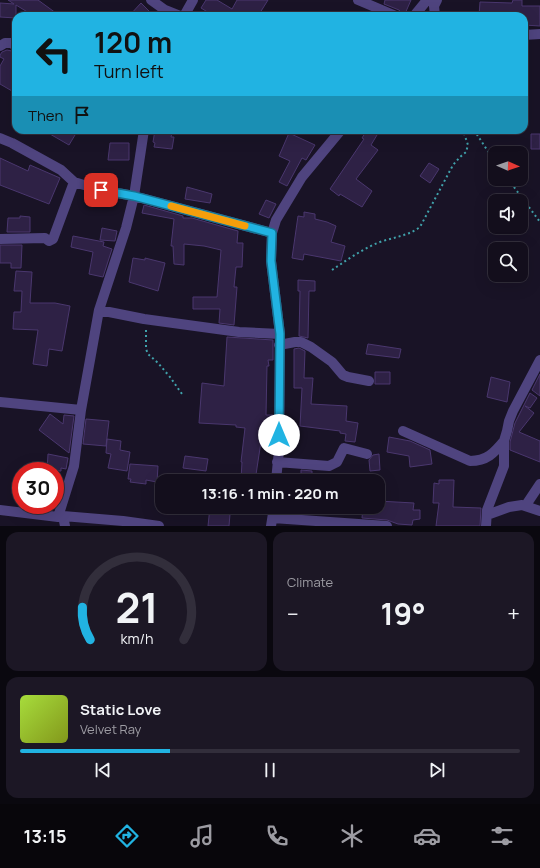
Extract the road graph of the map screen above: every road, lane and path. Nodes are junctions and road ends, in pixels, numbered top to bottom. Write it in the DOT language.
graph roads {
  1 [pos="151,0"];
  2 [pos="193,0"];
  3 [pos="358,0"];
  4 [pos="427,0"];
  5 [pos="437,0"];
  6 [pos="372,11"];
  7 [pos="170,12"];
  8 [pos="186,12"];
  9 [pos="417,12"];
  10 [pos="435,12"];
  11 [pos="540,34"];
  12 [pos="528,35"];
  13 [pos="12,44"];
  14 [pos="0,46"];
  15 [pos="143,134"];
  16 [pos="338,134"];
  17 [pos="465,134"];
  18 [pos="477,134"];
  19 [pos="0,138"];
  20 [pos="488,151"];
  21 [pos="74,182"];
  22 [pos="513,186"];
  23 [pos="134,196"];
  24 [pos="540,222"];
  25 [pos="272,233"];
  26 [pos="0,239"];
  27 [pos="332,270"];
  28 [pos="99,310"];
  29 [pos="144,319"];
  30 [pos="280,334"];
  31 [pos="279,345"];
  32 [pos="540,360"];
  33 [pos="369,381"];
  34 [pos="182,394"];
  35 [pos="0,402"];
  36 [pos="81,410"];
  37 [pos="403,431"];
  38 [pos="504,441"];
  39 [pos="367,454"];
  40 [pos="277,462"];
  41 [pos="276,474"];
  42 [pos="540,484"];
  43 [pos="526,505"];
  44 [pos="0,510"];
  45 [pos="540,510"];
  46 [pos="486,515"];
  47 [pos="62,520"];
  48 [pos="272,522"];
  49 [pos="159,526"];
  50 [pos="387,526"];
  51 [pos="486,526"];
  1 -- 7 [label="street"];
  2 -- 8 [label="street"];
  3 -- 6 [label="street"];
  4 -- 9 [label="street"];
  5 -- 10 [label="street"];
  11 -- 12 [label="street"];
  13 -- 14 [label="street"];
  15 -- 23 [label="street"];
  16 -- 25 [label="street"];
  17 -- 27 [label="path"];
  18 -- 20 [label="path"];
  19 -- 21 [label="street"];
  21 -- 23 [label="street"];
  21 -- 26 [label="street"];
  22 -- 24 [label="path"];
  23 -- 25 [label="street"];
  23 -- 28 [label="street"];
  25 -- 30 [label="street"];
  28 -- 29 [label="street"];
  28 -- 36 [label="street"];
  29 -- 30 [label="street"];
  29 -- 34 [label="path"];
  30 -- 31 [label="street"];
  31 -- 33 [label="street"];
  31 -- 40 [label="street"];
  32 -- 38 [label="street"];
  35 -- 36 [label="street"];
  36 -- 47 [label="street"];
  37 -- 38 [label="street"];
  38 -- 46 [label="street"];
  39 -- 40 [label="street"];
  40 -- 41 [label="street"];
  42 -- 43 [label="street"];
  43 -- 45 [label="street"];
  43 -- 46 [label="street"];
  44 -- 47 [label="street"];
  46 -- 51 [label="street"];
  47 -- 49 [label="street"];
  48 -- 50 [label="street"];
}
